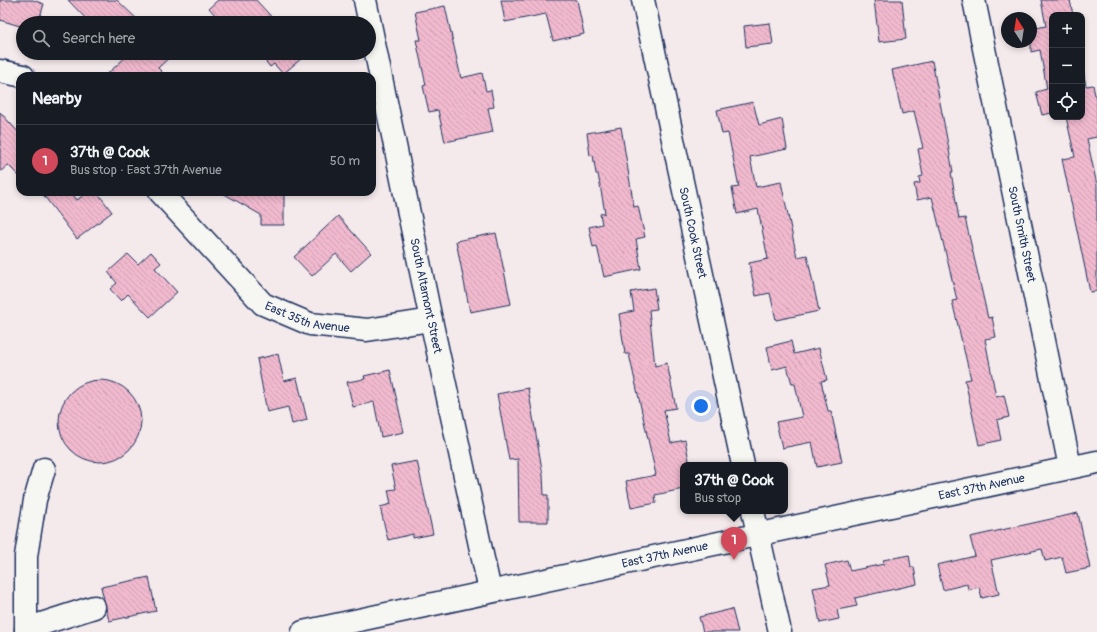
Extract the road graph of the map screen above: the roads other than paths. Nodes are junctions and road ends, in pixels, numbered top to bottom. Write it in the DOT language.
graph roads {
  1 [pos="365,0"];
  2 [pos="643,0"];
  3 [pos="974,0"];
  4 [pos="368,16"];
  5 [pos="376,53"];
  6 [pos="0,71"];
  7 [pos="16,74"];
  8 [pos="164,196"];
  9 [pos="431,320"];
  10 [pos="742,462"];
  11 [pos="1097,462"];
  12 [pos="1070,468"];
  13 [pos="44,469"];
  14 [pos="754,514"];
  15 [pos="758,534"];
  16 [pos="490,591"];
  17 [pos="94,607"];
  18 [pos="26,631"];
  19 [pos="303,632"];
  20 [pos="780,632"];
  1 -- 4 [label="street, South Altamont Street"];
  2 -- 10 [label="street, South Cook Street"];
  3 -- 12 [label="street, South Smith Street"];
  5 -- 9 [label="street, South Altamont Street"];
  6 -- 7 [label="street"];
  8 -- 9 [label="street, East 35th Avenue"];
  9 -- 16 [label="street, South Altamont Street"];
  11 -- 12 [label="street, East 37th Avenue"];
  12 -- 15 [label="street, East 37th Avenue"];
  13 -- 18 [label="street"];
  14 -- 15 [label="street"];
  15 -- 16 [label="street, East 37th Avenue"];
  15 -- 20 [label="street"];
  16 -- 19 [label="street, East 37th Avenue"];
  17 -- 18 [label="street"];
}
